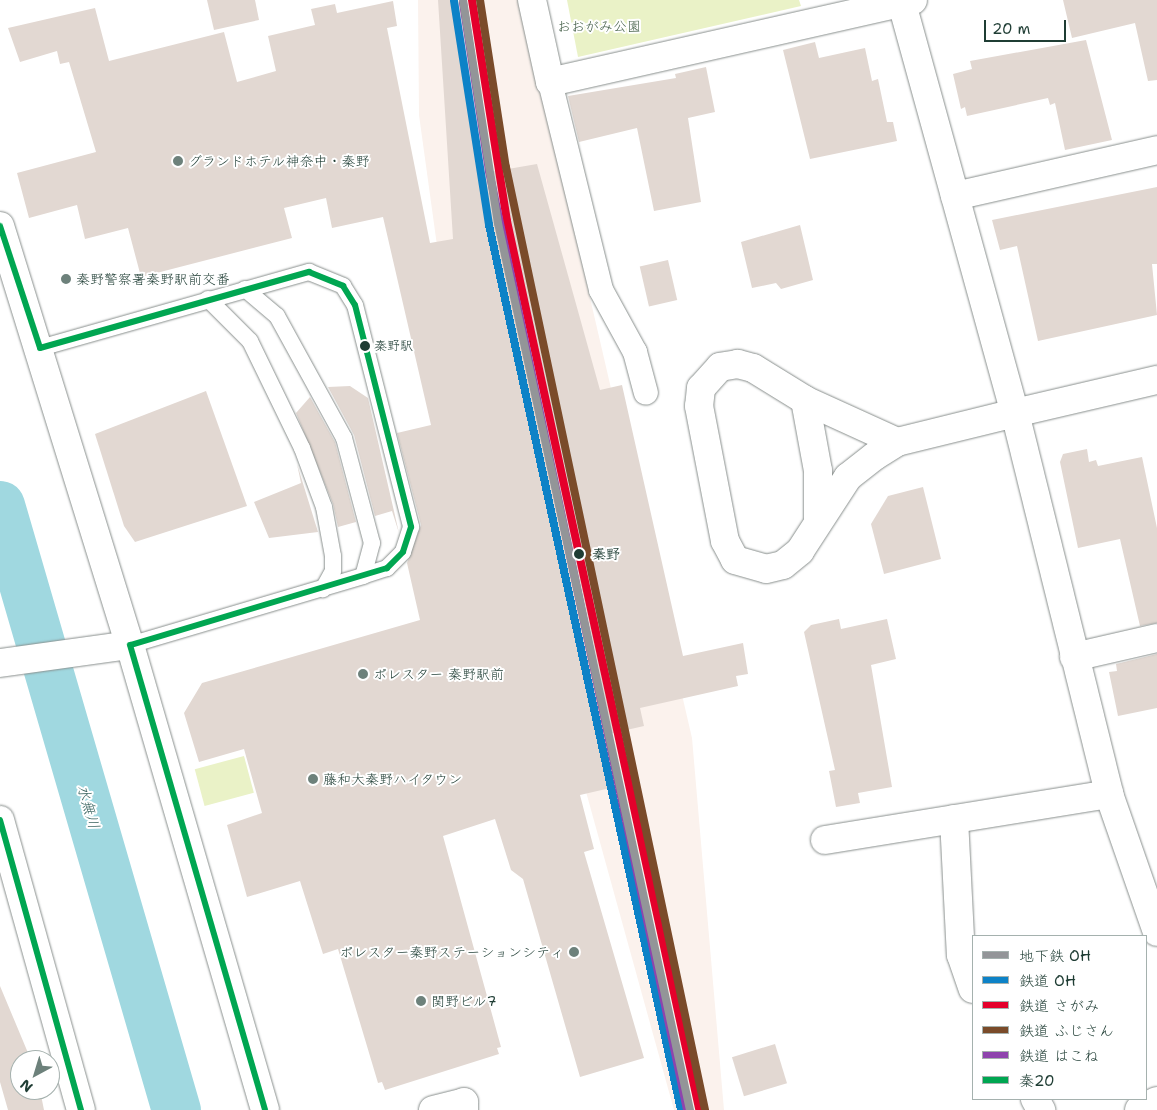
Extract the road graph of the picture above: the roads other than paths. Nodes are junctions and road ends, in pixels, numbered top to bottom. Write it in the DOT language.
graph roads {
  1 [pos="532,0"];
  2 [pos="905,1"];
  3 [pos="550,82"];
  4 [pos="1157,150"];
  5 [pos="955,196"];
  6 [pos="0,226"];
  7 [pos="245,288"];
  8 [pos="208,299"];
  9 [pos="40,348"];
  10 [pos="1157,380"];
  11 [pos="646,393"];
  12 [pos="805,400"];
  13 [pos="1016,413"];
  14 [pos="897,442"];
  15 [pos="818,522"];
  16 [pos="363,576"];
  17 [pos="323,590"];
  18 [pos="1157,638"];
  19 [pos="119,646"];
  20 [pos="1074,657"];
  21 [pos="0,663"];
  22 [pos="1109,794"];
  23 [pos="954,819"];
  24 [pos="0,820"];
  25 [pos="826,840"];
  26 [pos="1157,932"];
  27 [pos="972,985"];
  28 [pos="1157,1101"];
  29 [pos="81,1110"];
  30 [pos="265,1110"];
  31 [pos="433,1110"];
  32 [pos="464,1110"];
  33 [pos="1139,1110"];
  1 -- 3 [label="street"];
  2 -- 3 [label="street"];
  2 -- 5 [label="street"];
  3 -- 11 [label="street"];
  4 -- 5 [label="street"];
  5 -- 13 [label="street"];
  6 -- 9 [label="street"];
  7 -- 8 [label="lane"];
  7 -- 16 [label="lane"];
  7 -- 16 [label="lane"];
  8 -- 9 [label="lane"];
  8 -- 17 [label="lane"];
  9 -- 19 [label="street"];
  10 -- 13 [label="street"];
  12 -- 14 [label="street"];
  12 -- 15 [label="street"];
  12 -- 15 [label="street"];
  13 -- 14 [label="street"];
  13 -- 20 [label="street"];
  14 -- 15 [label="street"];
  16 -- 17 [label="lane"];
  17 -- 19 [label="lane"];
  18 -- 20 [label="street"];
  19 -- 21 [label="street"];
  19 -- 30 [label="street"];
  20 -- 22 [label="street"];
  22 -- 23 [label="street"];
  22 -- 26 [label="street"];
  23 -- 25 [label="street"];
  23 -- 27 [label="street"];
  24 -- 29 [label="street"];
  28 -- 33 [label="street"];
  31 -- 32 [label="street"];
}
